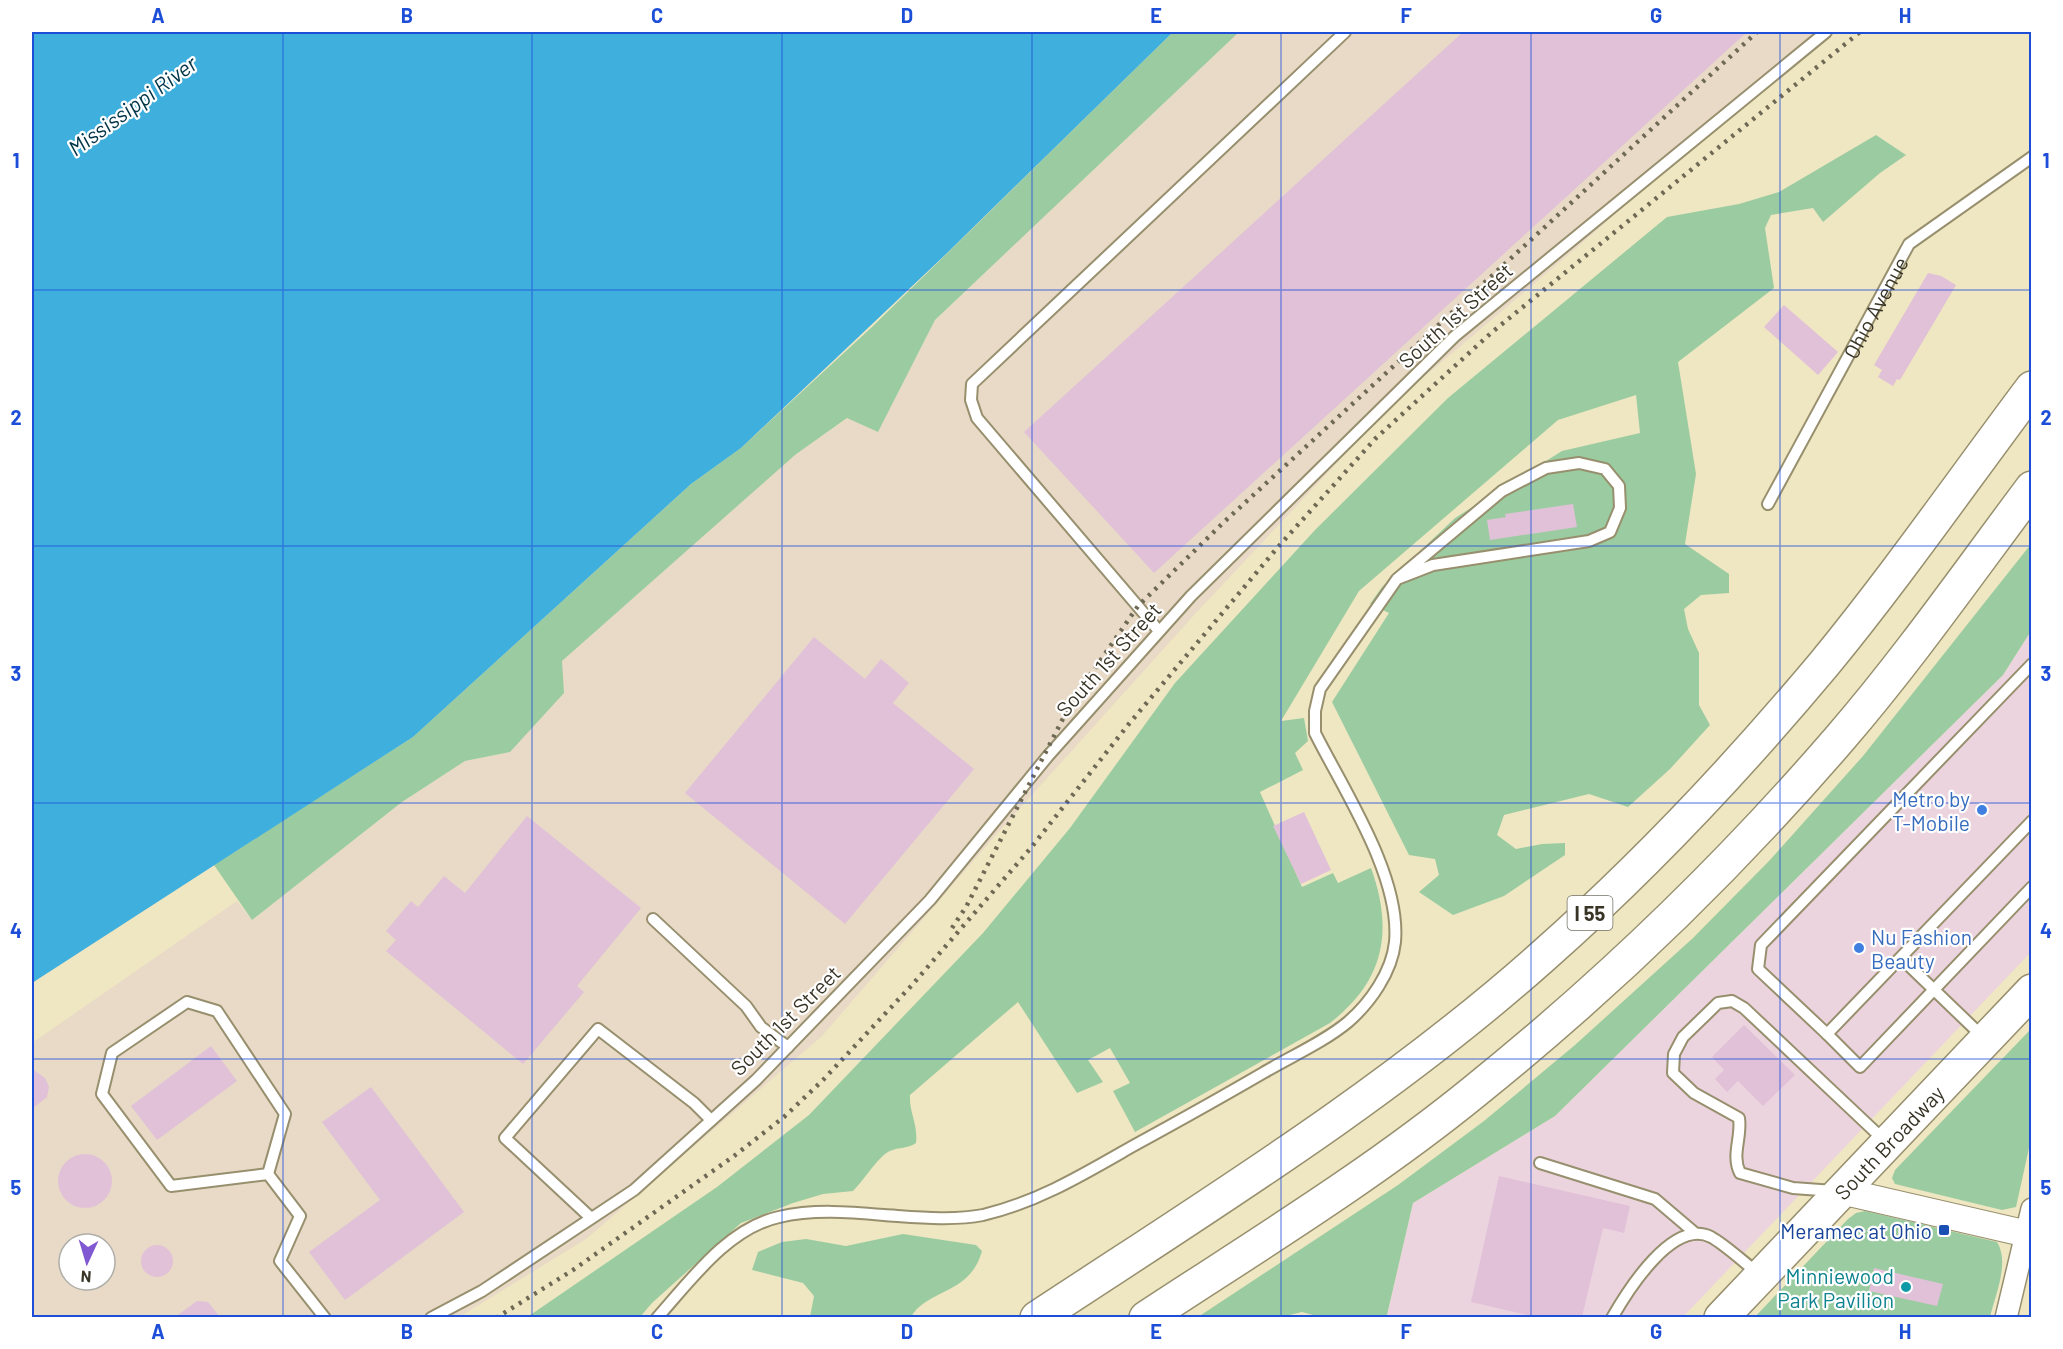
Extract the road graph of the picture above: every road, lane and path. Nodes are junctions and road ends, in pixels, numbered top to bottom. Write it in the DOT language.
graph roads {
  1 [pos="1345,32"];
  2 [pos="1826,32"];
  3 [pos="2031,157"];
  4 [pos="2031,388"];
  5 [pos="2031,488"];
  6 [pos="1768,504"];
  7 [pos="1397,579"];
  8 [pos="1159,631"];
  9 [pos="2031,664"];
  10 [pos="2031,821"];
  11 [pos="2031,887"];
  12 [pos="653,919"];
  13 [pos="1901,958"];
  14 [pos="1935,991"];
  15 [pos="2031,991"];
  16 [pos="1827,1034"];
  17 [pos="1985,1040"];
  18 [pos="788,1047"];
  19 [pos="711,1120"];
  20 [pos="1887,1143"];
  21 [pos="1540,1163"];
  22 [pos="268,1174"];
  23 [pos="1841,1191"];
  24 [pos="2031,1209"];
  25 [pos="591,1218"];
  26 [pos="1695,1233"];
  27 [pos="2029,1235"];
  28 [pos="1761,1275"];
  29 [pos="325,1317"];
  30 [pos="431,1317"];
  31 [pos="657,1317"];
  32 [pos="1037,1317"];
  33 [pos="1146,1317"];
  34 [pos="1612,1317"];
  35 [pos="1721,1317"];
  36 [pos="2006,1317"];
  1 -- 8 [label="lane"];
  2 -- 8 [label="lane, South 1st Street"];
  3 -- 6 [label="lane, Ohio Avenue"];
  4 -- 32 [label="main road, I 55"];
  5 -- 33 [label="main road"];
  7 -- 7 [label="lane"];
  7 -- 31 [label="lane"];
  8 -- 18 [label="lane, South 1st Street"];
  9 -- 16 [label="lane"];
  10 -- 13 [label="lane"];
  11 -- 14 [label="lane"];
  12 -- 18 [label="lane"];
  13 -- 14 [label="lane"];
  13 -- 16 [label="lane"];
  14 -- 16 [label="lane"];
  14 -- 17 [label="lane"];
  15 -- 17 [label="main road, South Broadway"];
  17 -- 20 [label="main road, South Broadway"];
  18 -- 19 [label="lane, South 1st Street"];
  19 -- 25 [label="lane, South 1st Street"];
  19 -- 25 [label="lane"];
  20 -- 23 [label="main road, South Broadway"];
  20 -- 23 [label="lane"];
  21 -- 26 [label="lane"];
  22 -- 22 [label="lane"];
  22 -- 29 [label="lane"];
  23 -- 27 [label="street"];
  23 -- 28 [label="main road, South Broadway"];
  24 -- 27 [label="street"];
  25 -- 30 [label="lane, South 1st Street"];
  26 -- 28 [label="lane"];
  26 -- 34 [label="lane"];
  27 -- 36 [label="street"];
  28 -- 35 [label="main road, South Broadway"];
}
